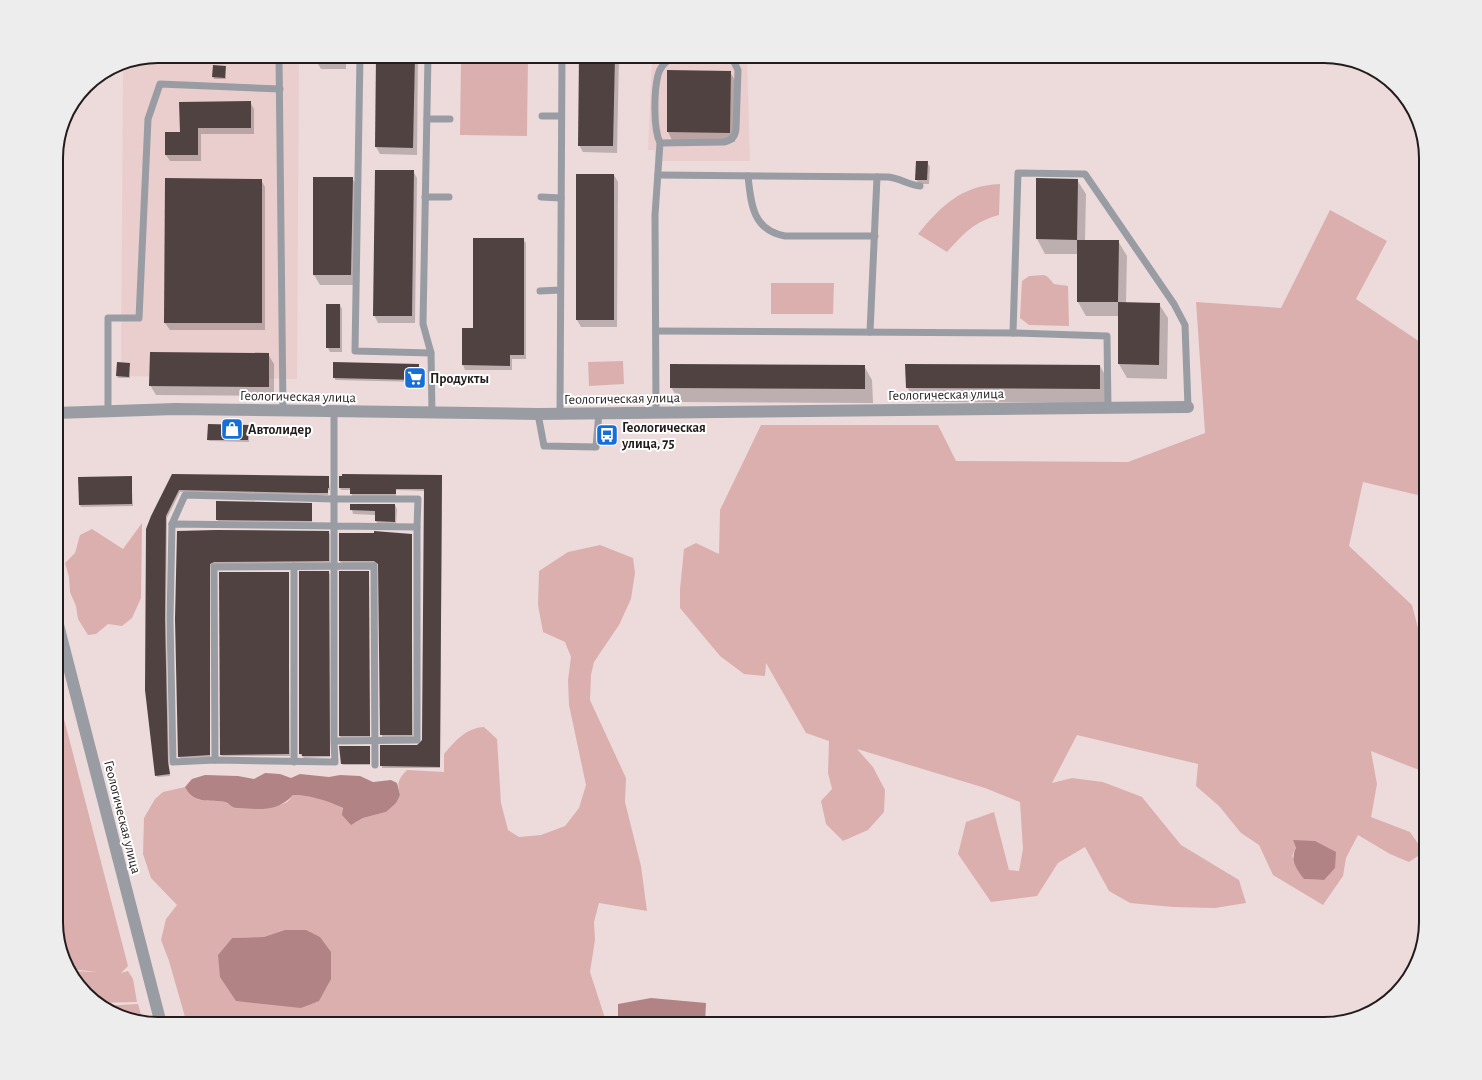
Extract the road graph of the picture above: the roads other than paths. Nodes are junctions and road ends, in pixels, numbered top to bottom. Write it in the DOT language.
graph roads {
  1 [pos="279,63"];
  2 [pos="360,63"];
  3 [pos="428,63"];
  4 [pos="562,63"];
  5 [pos="664,63"];
  6 [pos="734,63"];
  7 [pos="280,89"];
  8 [pos="542,116"];
  9 [pos="561,116"];
  10 [pos="426,119"];
  11 [pos="450,119"];
  12 [pos="660,143"];
  13 [pos="658,175"];
  14 [pos="748,176"];
  15 [pos="877,177"];
  16 [pos="920,186"];
  17 [pos="425,197"];
  18 [pos="449,197"];
  19 [pos="541,197"];
  20 [pos="561,198"];
  21 [pos="875,236"];
  22 [pos="540,290"];
  23 [pos="560,290"];
  24 [pos="656,332"];
  25 [pos="870,332"];
  26 [pos="1013,332"];
  27 [pos="431,353"];
  28 [pos="1188,407"];
  29 [pos="1108,408"];
  30 [pos="283,410"];
  31 [pos="108,411"];
  32 [pos="334,411"];
  33 [pos="598,412"];
  34 [pos="656,412"];
  35 [pos="63,413"];
  36 [pos="432,413"];
  37 [pos="538,414"];
  38 [pos="560,414"];
  39 [pos="334,499"];
  40 [pos="172,524"];
  41 [pos="334,525"];
  42 [pos="417,527"];
  43 [pos="294,566"];
  44 [pos="334,566"];
  45 [pos="63,644"];
  46 [pos="334,741"];
  47 [pos="374,741"];
  48 [pos="215,760"];
  49 [pos="294,762"];
  50 [pos="375,765"];
  51 [pos="159,1017"];
  1 -- 7 [label="lane"];
  2 -- 27 [label="lane"];
  3 -- 10 [label="lane"];
  4 -- 9 [label="lane"];
  5 -- 12 [label="lane"];
  6 -- 12 [label="lane"];
  7 -- 30 [label="lane"];
  7 -- 31 [label="lane"];
  8 -- 9 [label="lane"];
  9 -- 20 [label="lane"];
  10 -- 11 [label="lane"];
  10 -- 17 [label="lane"];
  12 -- 13 [label="lane"];
  13 -- 14 [label="lane"];
  13 -- 24 [label="lane"];
  14 -- 15 [label="lane"];
  14 -- 21 [label="lane"];
  15 -- 16 [label="lane"];
  15 -- 21 [label="lane"];
  17 -- 18 [label="lane"];
  17 -- 27 [label="lane"];
  19 -- 20 [label="lane"];
  20 -- 23 [label="lane"];
  21 -- 25 [label="lane"];
  22 -- 23 [label="lane"];
  23 -- 38 [label="lane"];
  24 -- 25 [label="lane"];
  24 -- 34 [label="lane"];
  25 -- 26 [label="lane"];
  26 -- 28 [label="lane"];
  26 -- 29 [label="lane"];
  27 -- 36 [label="lane"];
  28 -- 29 [label="street, Геологическая улица"];
  29 -- 34 [label="street, Геологическая улица"];
  30 -- 31 [label="street, Геологическая улица"];
  30 -- 32 [label="street, Геологическая улица"];
  31 -- 35 [label="street, Геологическая улица"];
  32 -- 36 [label="street, Геологическая улица"];
  32 -- 39 [label="lane"];
  33 -- 34 [label="street, Геологическая улица"];
  33 -- 37 [label="lane"];
  33 -- 38 [label="street, Геологическая улица"];
  36 -- 37 [label="street, Геологическая улица"];
  37 -- 38 [label="street, Геологическая улица"];
  39 -- 40 [label="lane"];
  39 -- 41 [label="lane"];
  39 -- 42 [label="lane"];
  40 -- 41 [label="lane"];
  40 -- 48 [label="lane"];
  41 -- 42 [label="lane"];
  41 -- 44 [label="lane"];
  42 -- 47 [label="lane"];
  43 -- 44 [label="lane"];
  43 -- 48 [label="lane"];
  43 -- 49 [label="lane"];
  44 -- 46 [label="lane"];
  44 -- 47 [label="lane"];
  45 -- 51 [label="street, Геологическая улица"];
  46 -- 47 [label="lane"];
  46 -- 49 [label="lane"];
  47 -- 50 [label="lane"];
  48 -- 49 [label="lane"];
}
